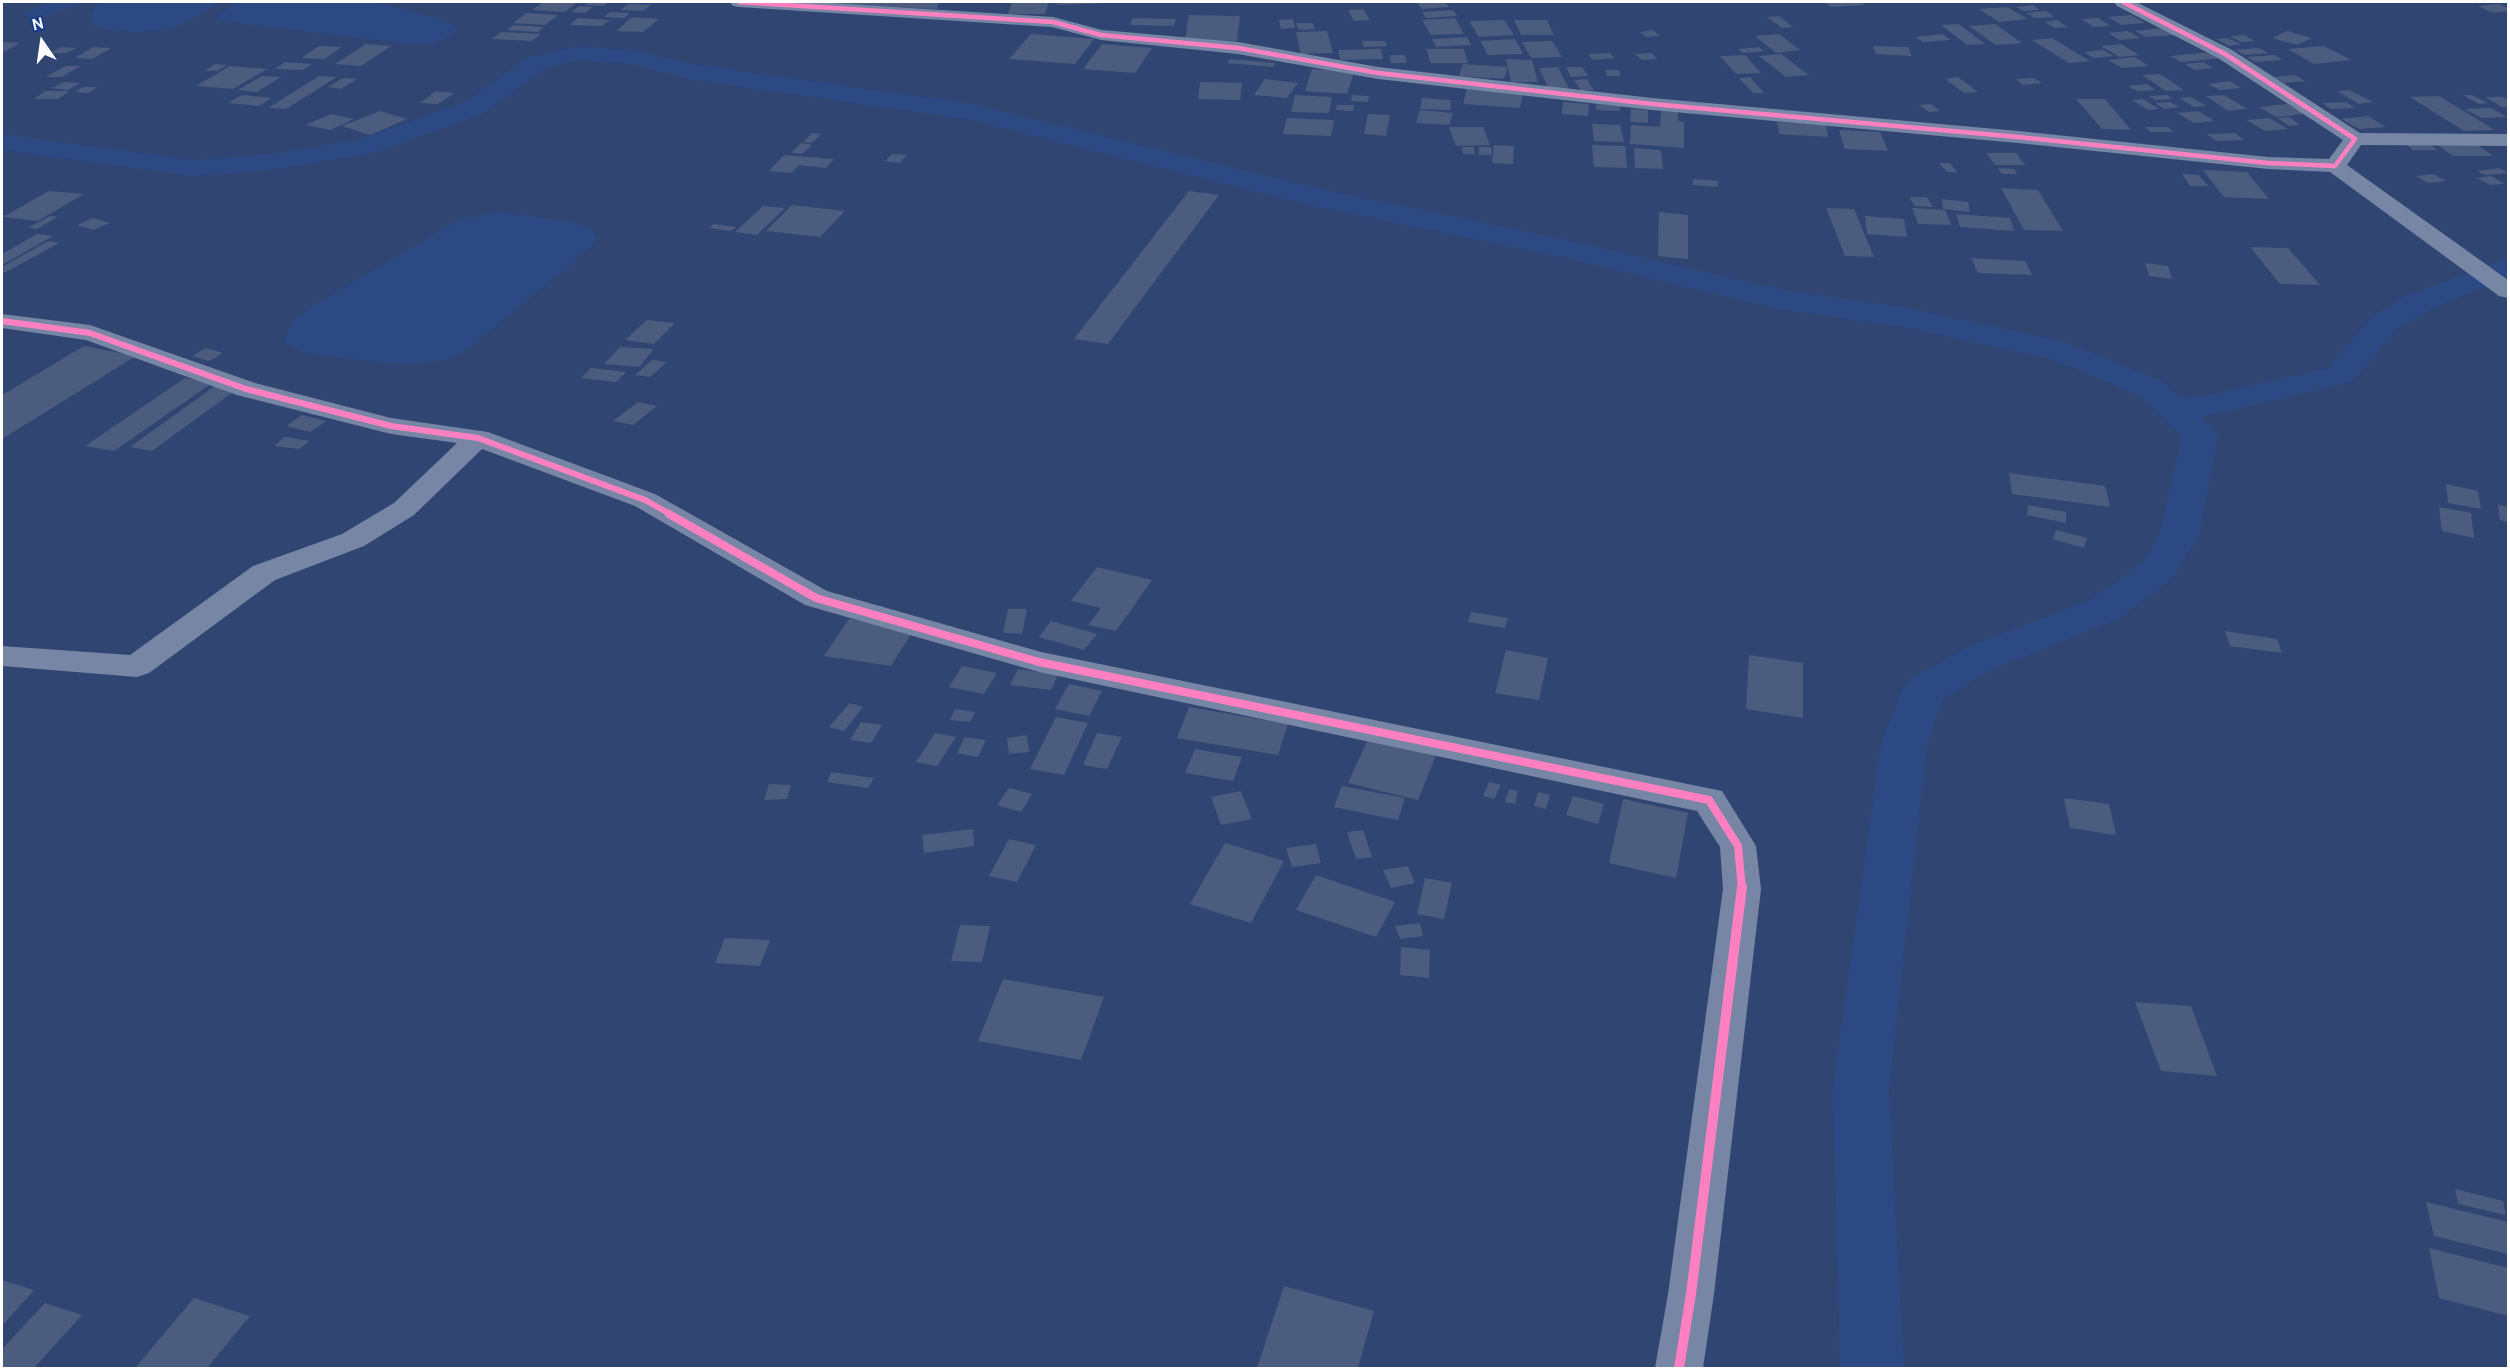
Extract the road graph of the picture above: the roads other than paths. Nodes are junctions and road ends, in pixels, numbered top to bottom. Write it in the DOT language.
graph roads {
  1 [pos="739,2"];
  2 [pos="2123,2"];
  3 [pos="2355,140"];
  4 [pos="2508,140"];
  5 [pos="2336,166"];
  6 [pos="2508,291"];
  7 [pos="2,321"];
  8 [pos="478,438"];
  9 [pos="2,656"];
  10 [pos="1679,1368"];
  1 -- 5 [label="street"];
  2 -- 3 [label="street"];
  3 -- 4 [label="street"];
  3 -- 5 [label="street"];
  5 -- 6 [label="street"];
  7 -- 8 [label="street"];
  8 -- 9 [label="street"];
  8 -- 10 [label="street"];
}
